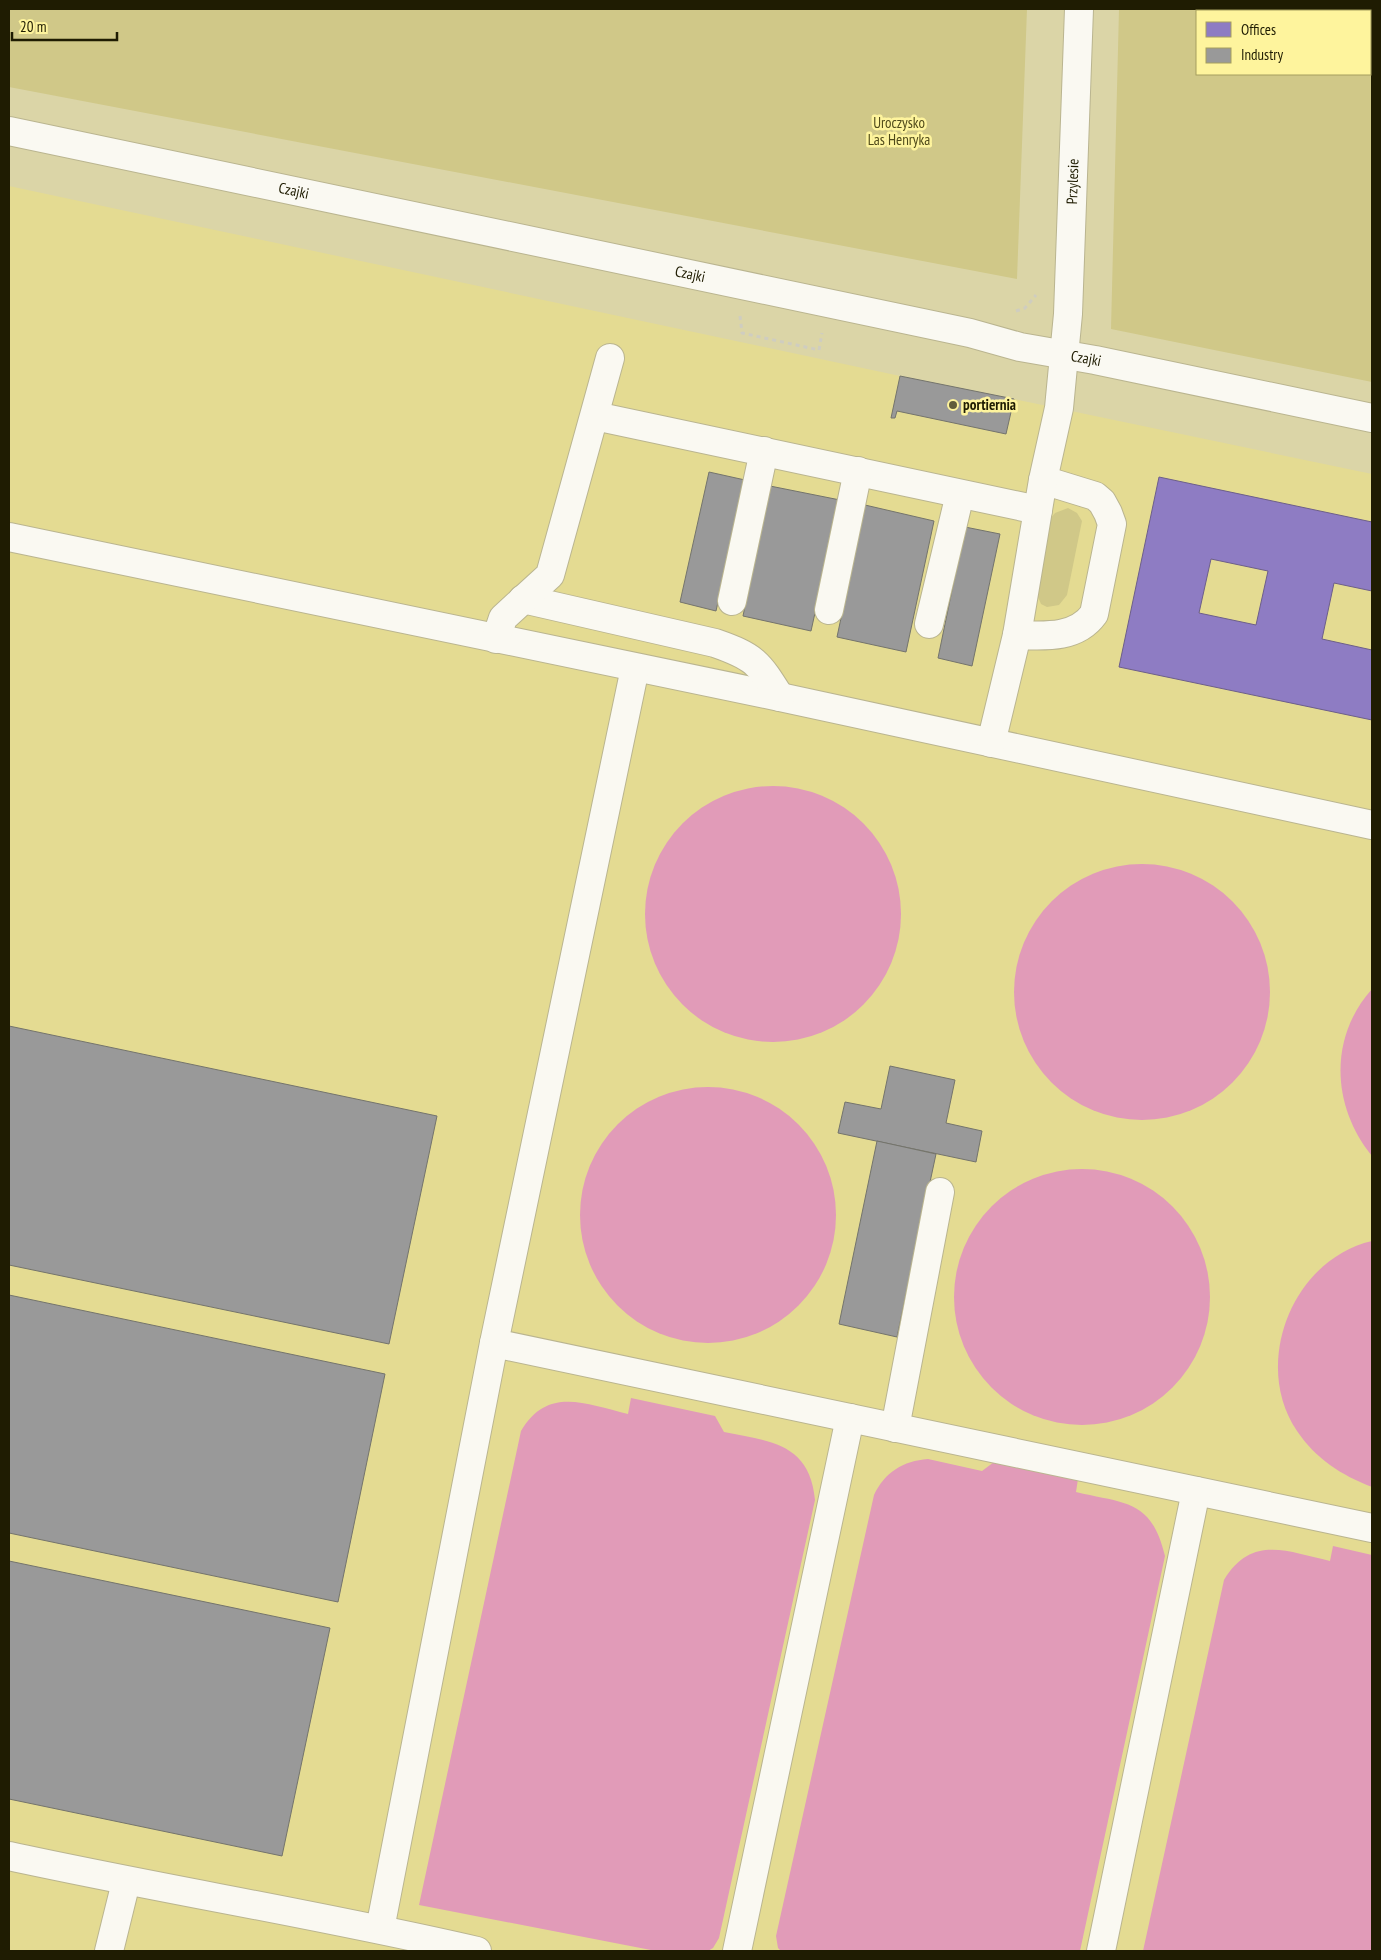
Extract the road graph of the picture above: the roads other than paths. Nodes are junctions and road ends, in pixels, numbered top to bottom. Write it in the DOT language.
graph roads {
  1 [pos="1079,9"];
  2 [pos="9,131"];
  3 [pos="1064,355"];
  4 [pos="610,358"];
  5 [pos="595,416"];
  6 [pos="1372,418"];
  7 [pos="764,451"];
  8 [pos="858,471"];
  9 [pos="1043,480"];
  10 [pos="960,494"];
  11 [pos="1038,510"];
  12 [pos="9,537"];
  13 [pos="523,599"];
  14 [pos="732,602"];
  15 [pos="829,610"];
  16 [pos="929,624"];
  17 [pos="1017,635"];
  18 [pos="496,639"];
  19 [pos="635,668"];
  20 [pos="780,697"];
  21 [pos="991,743"];
  22 [pos="1372,825"];
  23 [pos="940,1192"];
  24 [pos="494,1343"];
  25 [pos="850,1418"];
  26 [pos="895,1428"];
  27 [pos="1196,1491"];
  28 [pos="1372,1528"];
  29 [pos="9,1856"];
  30 [pos="126,1882"];
  31 [pos="380,1929"];
  32 [pos="109,1951"];
  33 [pos="477,1951"];
  34 [pos="738,1951"];
  35 [pos="1100,1951"];
  1 -- 3 [label="street, Przylesie"];
  2 -- 3 [label="street, Czajki"];
  3 -- 6 [label="street, Czajki"];
  3 -- 9 [label="street, Przylesie"];
  4 -- 5 [label="street"];
  5 -- 7 [label="street"];
  5 -- 13 [label="street"];
  7 -- 8 [label="street"];
  7 -- 14 [label="street"];
  8 -- 10 [label="street"];
  8 -- 15 [label="street"];
  9 -- 11 [label="street, Przylesie"];
  9 -- 17 [label="street"];
  10 -- 11 [label="street"];
  10 -- 16 [label="street"];
  11 -- 17 [label="street, Przylesie"];
  12 -- 18 [label="street"];
  13 -- 18 [label="street"];
  13 -- 20 [label="street"];
  17 -- 21 [label="street, Przylesie"];
  18 -- 19 [label="street"];
  19 -- 20 [label="street"];
  19 -- 24 [label="street"];
  20 -- 21 [label="street"];
  21 -- 22 [label="street"];
  23 -- 26 [label="street"];
  24 -- 25 [label="street"];
  24 -- 31 [label="street"];
  25 -- 26 [label="street"];
  25 -- 34 [label="street"];
  26 -- 27 [label="street"];
  27 -- 28 [label="street"];
  27 -- 35 [label="street"];
  29 -- 30 [label="street"];
  30 -- 31 [label="street"];
  30 -- 32 [label="street"];
  31 -- 33 [label="street"];
}
